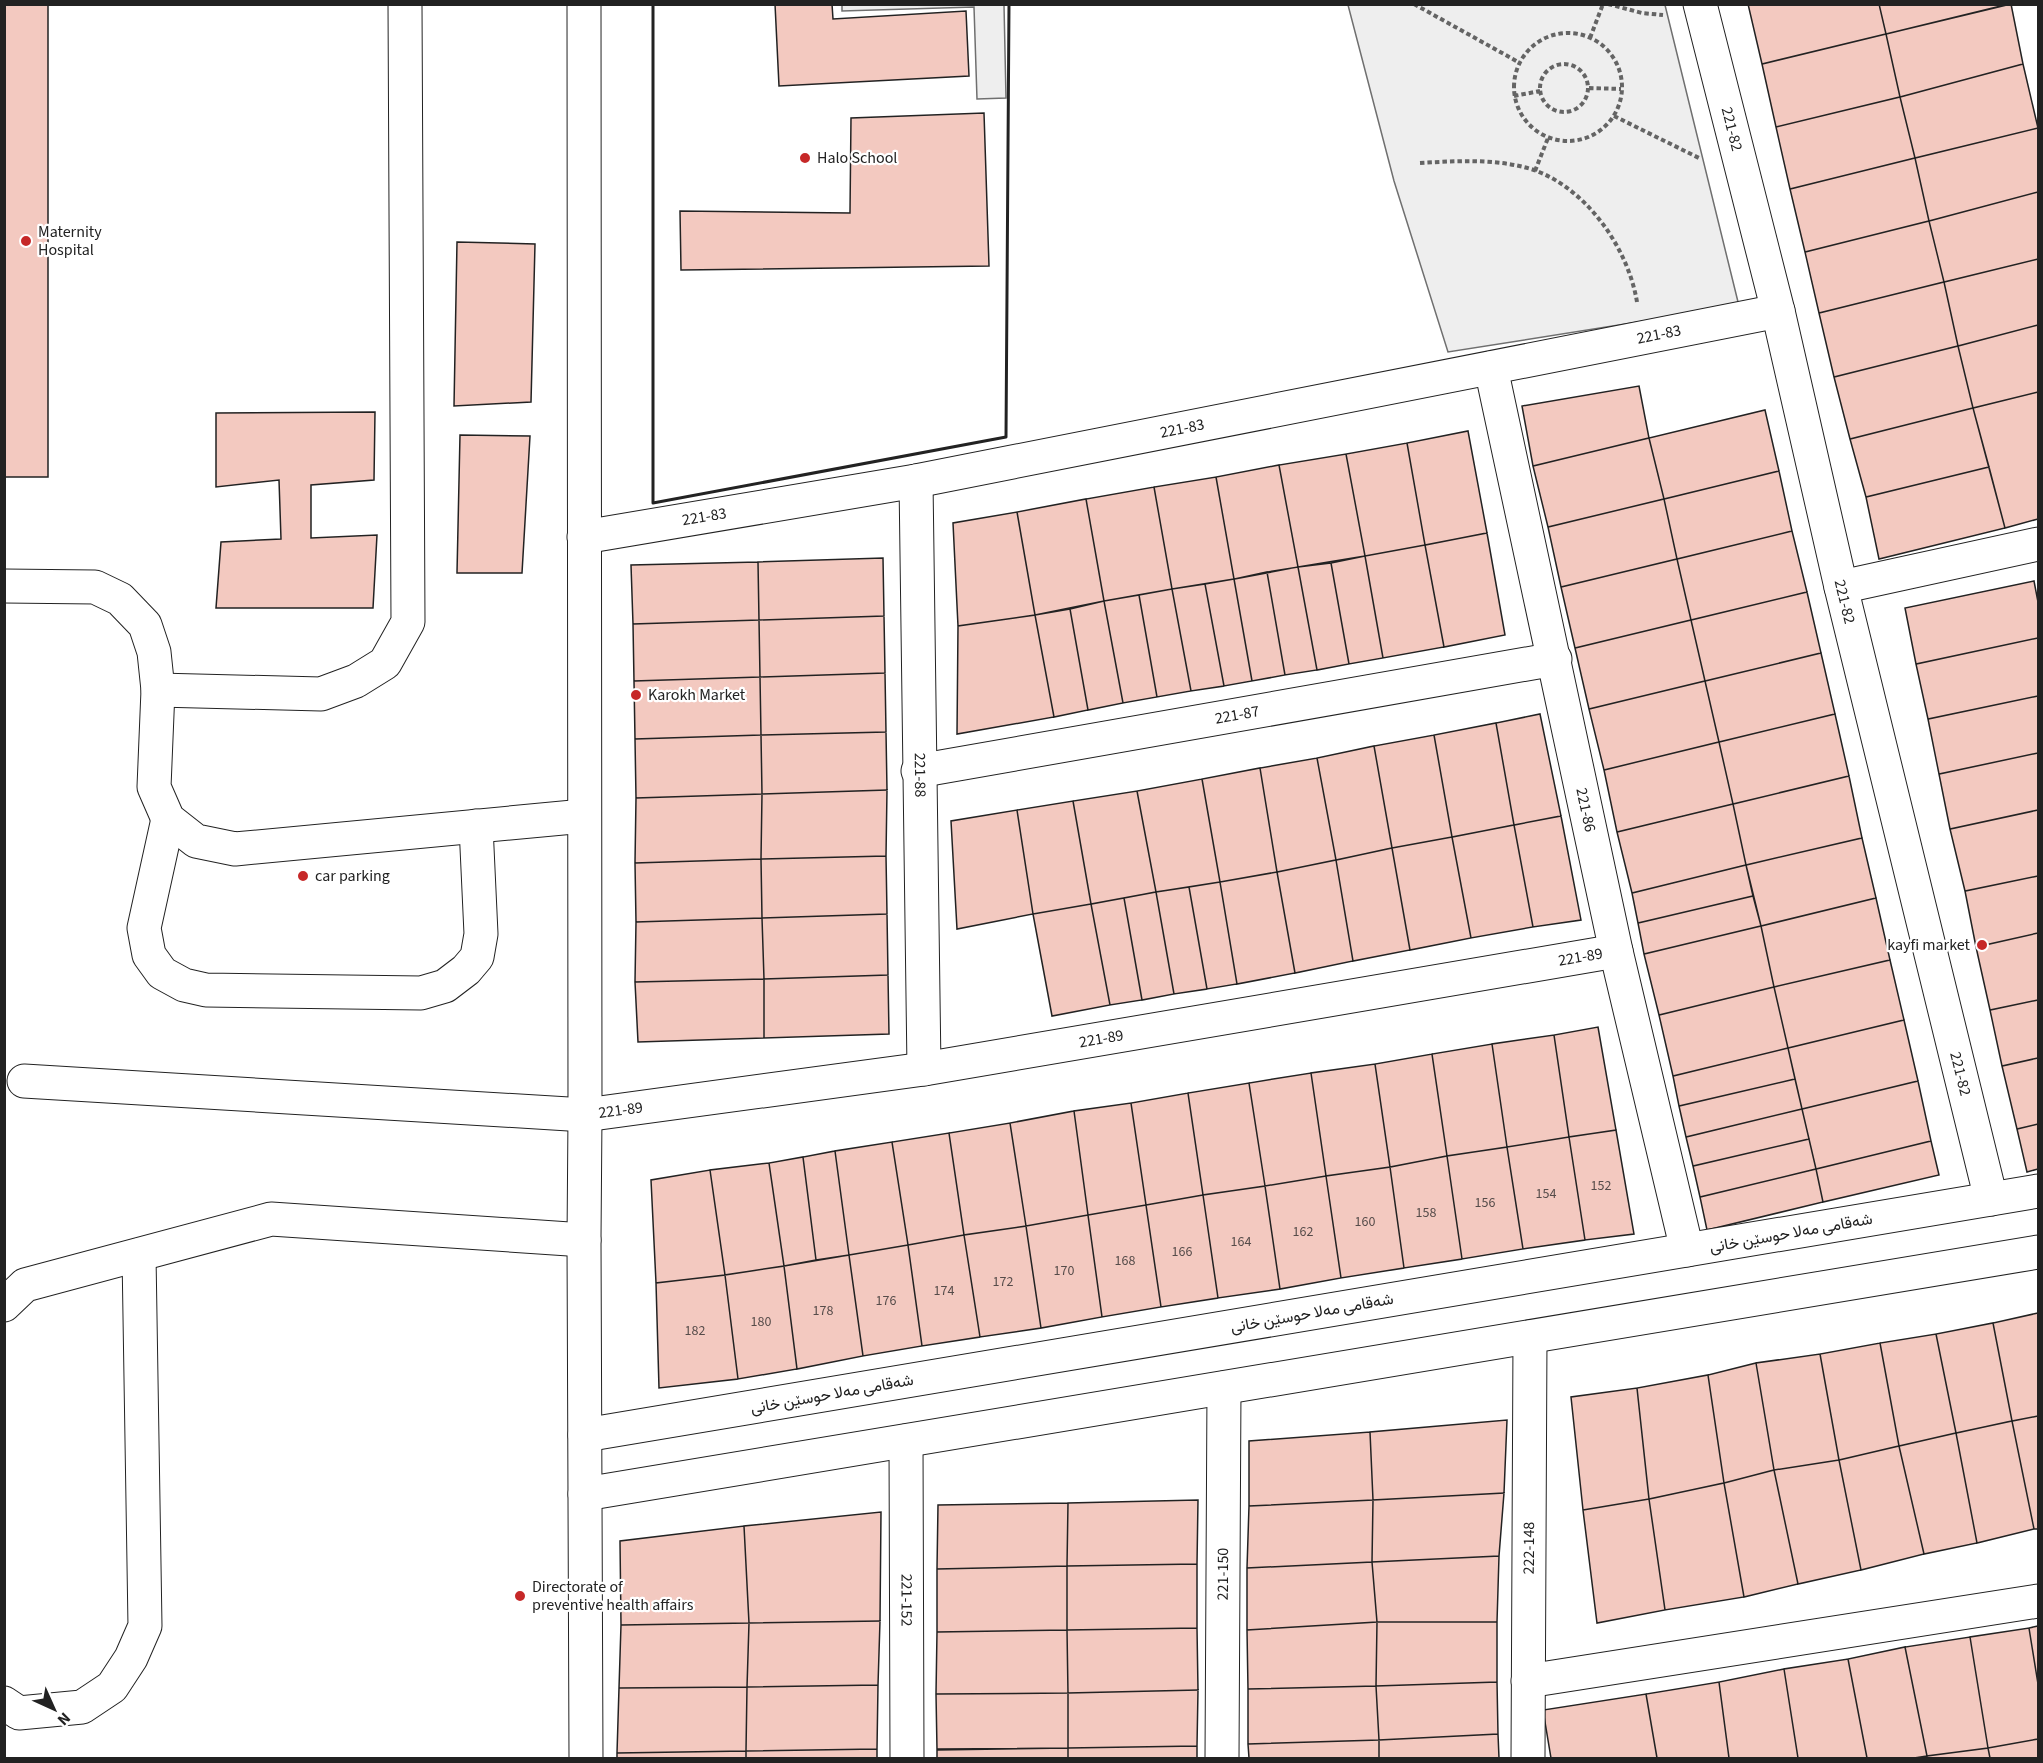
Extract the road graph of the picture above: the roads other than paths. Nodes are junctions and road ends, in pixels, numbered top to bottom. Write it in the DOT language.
graph roads {
  1 [pos="405,4"];
  2 [pos="584,4"];
  3 [pos="1701,8"];
  4 [pos="1778,311"];
  5 [pos="1491,368"];
  6 [pos="916,481"];
  7 [pos="585,537"];
  8 [pos="2038,544"];
  9 [pos="4,585"];
  10 [pos="1840,587"];
  11 [pos="1555,659"];
  12 [pos="158,690"];
  13 [pos="918,771"];
  14 [pos="584,816"];
  15 [pos="168,819"];
  16 [pos="476,826"];
  17 [pos="1616,951"];
  18 [pos="924,1069"];
  19 [pos="24,1081"];
  20 [pos="585,1115"];
  21 [pos="2038,1191"];
  22 [pos="1991,1199"];
  23 [pos="584,1240"];
  24 [pos="1687,1250"];
  25 [pos="2038,1252"];
  26 [pos="140,1255"];
  27 [pos="4,1305"];
  28 [pos="1530,1337"];
  29 [pos="1224,1388"];
  30 [pos="585,1435"];
  31 [pos="906,1441"];
  32 [pos="585,1494"];
  33 [pos="2038,1601"];
  34 [pos="1528,1681"];
  35 [pos="4,1703"];
  36 [pos="586,1758"];
  37 [pos="906,1758"];
  38 [pos="1222,1758"];
  39 [pos="1528,1758"];
  1 -- 12 [label="street"];
  2 -- 7 [label="street"];
  3 -- 4 [label="street, 221-82"];
  4 -- 5 [label="street, 221-83"];
  4 -- 10 [label="street, 221-82"];
  5 -- 6 [label="street, 221-83"];
  5 -- 11 [label="street, 221-86"];
  6 -- 7 [label="street, 221-83"];
  6 -- 13 [label="street, 221-88"];
  7 -- 14 [label="street"];
  8 -- 10 [label="street"];
  9 -- 12 [label="street"];
  10 -- 22 [label="street, 221-82"];
  11 -- 13 [label="street, 221-87"];
  11 -- 17 [label="street, 221-86"];
  12 -- 15 [label="street"];
  13 -- 18 [label="street, 221-88"];
  14 -- 16 [label="street"];
  14 -- 20 [label="street"];
  15 -- 16 [label="street"];
  15 -- 16 [label="street"];
  17 -- 18 [label="street, 221-89"];
  17 -- 24 [label="street, 221-86"];
  18 -- 20 [label="street, 221-89"];
  19 -- 20 [label="street, 221-89"];
  20 -- 23 [label="street"];
  21 -- 22 [label="street, شەقامی مەلا حوسێن خانی"];
  22 -- 24 [label="street, شەقامی مەلا حوسێن خانی"];
  23 -- 26 [label="street"];
  23 -- 30 [label="street"];
  24 -- 30 [label="street, شەقامی مەلا حوسێن خانی"];
  25 -- 28 [label="street"];
  26 -- 27 [label="street"];
  26 -- 35 [label="street"];
  28 -- 29 [label="street"];
  28 -- 34 [label="street, 222-148"];
  29 -- 31 [label="street"];
  29 -- 38 [label="street, 221-150"];
  30 -- 32 [label="street"];
  31 -- 32 [label="street"];
  31 -- 37 [label="street, 221-152"];
  32 -- 36 [label="street"];
  33 -- 34 [label="street"];
  34 -- 39 [label="street, 222-148"];
}
